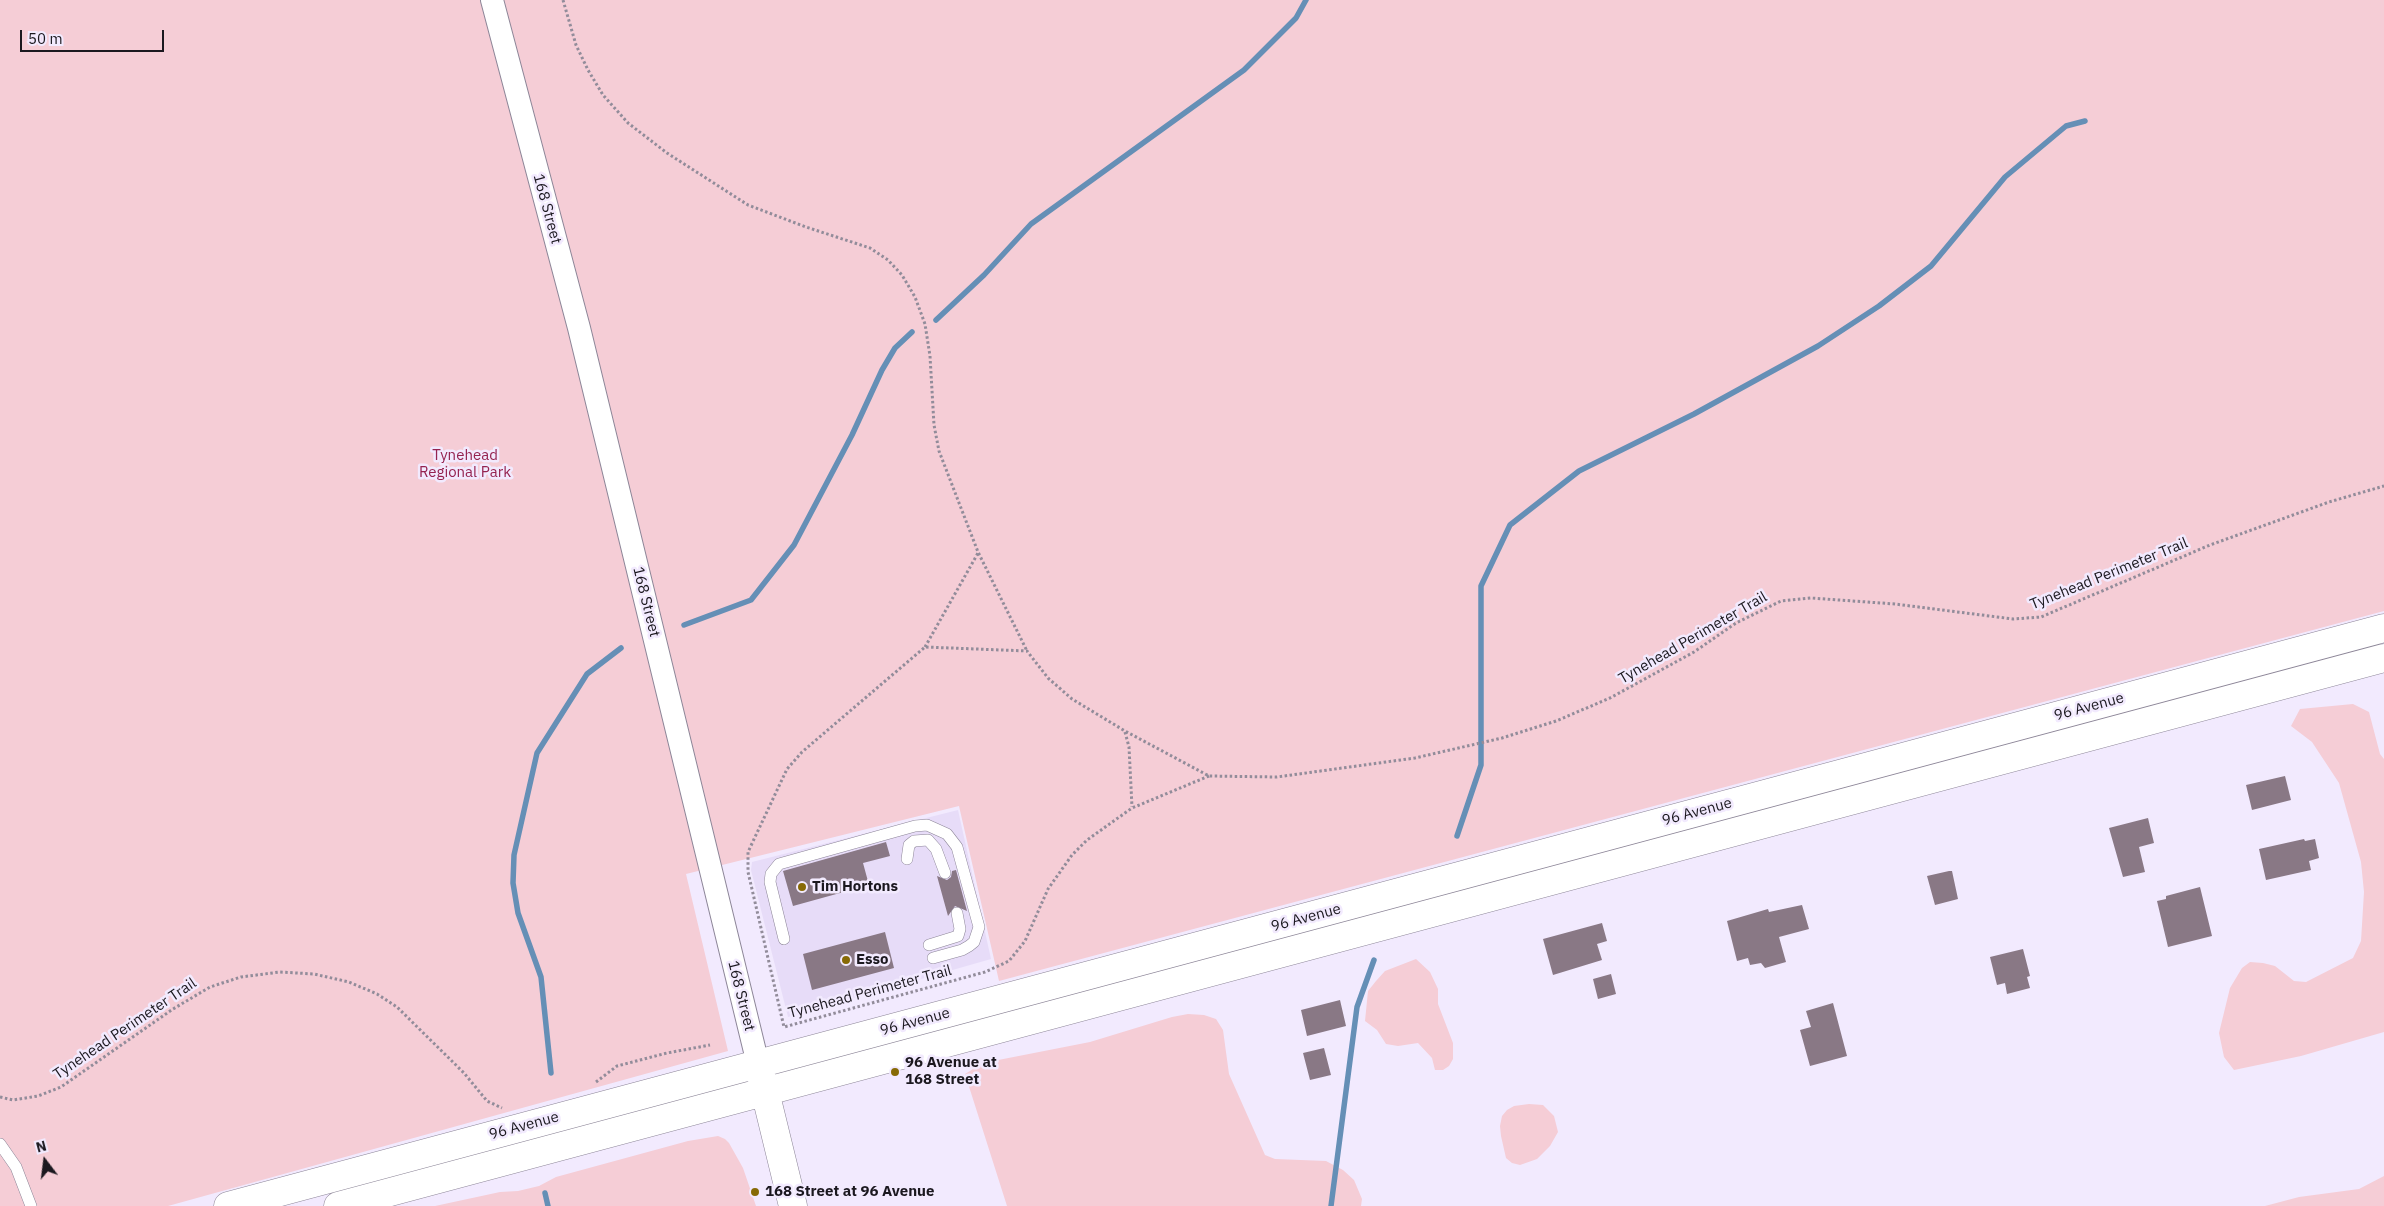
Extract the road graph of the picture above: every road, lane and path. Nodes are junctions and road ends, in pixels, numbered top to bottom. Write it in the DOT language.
graph roads {
  1 [pos="492,0"];
  2 [pos="563,0"];
  3 [pos="2384,486"];
  4 [pos="978,552"];
  5 [pos="2384,628"];
  6 [pos="924,648"];
  7 [pos="1027,651"];
  8 [pos="2384,658"];
  9 [pos="1125,731"];
  10 [pos="1209,776"];
  11 [pos="1132,808"];
  12 [pos="907,858"];
  13 [pos="945,873"];
  14 [pos="957,913"];
  15 [pos="784,939"];
  16 [pos="929,945"];
  17 [pos="933,958"];
  18 [pos="710,1045"];
  19 [pos="758,1064"];
  20 [pos="591,1085"];
  21 [pos="765,1092"];
  22 [pos="0,1098"];
  23 [pos="506,1109"];
  24 [pos="0,1144"];
  25 [pos="31,1206"];
  26 [pos="228,1206"];
  27 [pos="338,1206"];
  28 [pos="793,1206"];
  1 -- 19 [label="street, 168 Street"];
  2 -- 4 [label="path, Tynehead Perimeter Trail"];
  3 -- 10 [label="path, Tynehead Perimeter Trail"];
  4 -- 6 [label="path, Tynehead Perimeter Trail"];
  4 -- 7 [label="path, Tynehead Perimeter Trail"];
  5 -- 19 [label="main road, 96 Avenue"];
  6 -- 7 [label="path"];
  6 -- 11 [label="path, Tynehead Perimeter Trail"];
  7 -- 9 [label="path, Tynehead Perimeter Trail"];
  8 -- 21 [label="main road, 96 Avenue"];
  9 -- 10 [label="path, Tynehead Perimeter Trail"];
  9 -- 11 [label="path"];
  10 -- 11 [label="path, Tynehead Perimeter Trail"];
  12 -- 13 [label="lane"];
  14 -- 16 [label="lane"];
  15 -- 17 [label="lane"];
  18 -- 20 [label="path"];
  19 -- 21 [label="main road, 168 Street"];
  19 -- 26 [label="main road, 96 Avenue"];
  21 -- 27 [label="main road, 96 Avenue"];
  21 -- 28 [label="main road, 168 Street"];
  22 -- 23 [label="path, Tynehead Perimeter Trail"];
  24 -- 25 [label="lane"];
}
